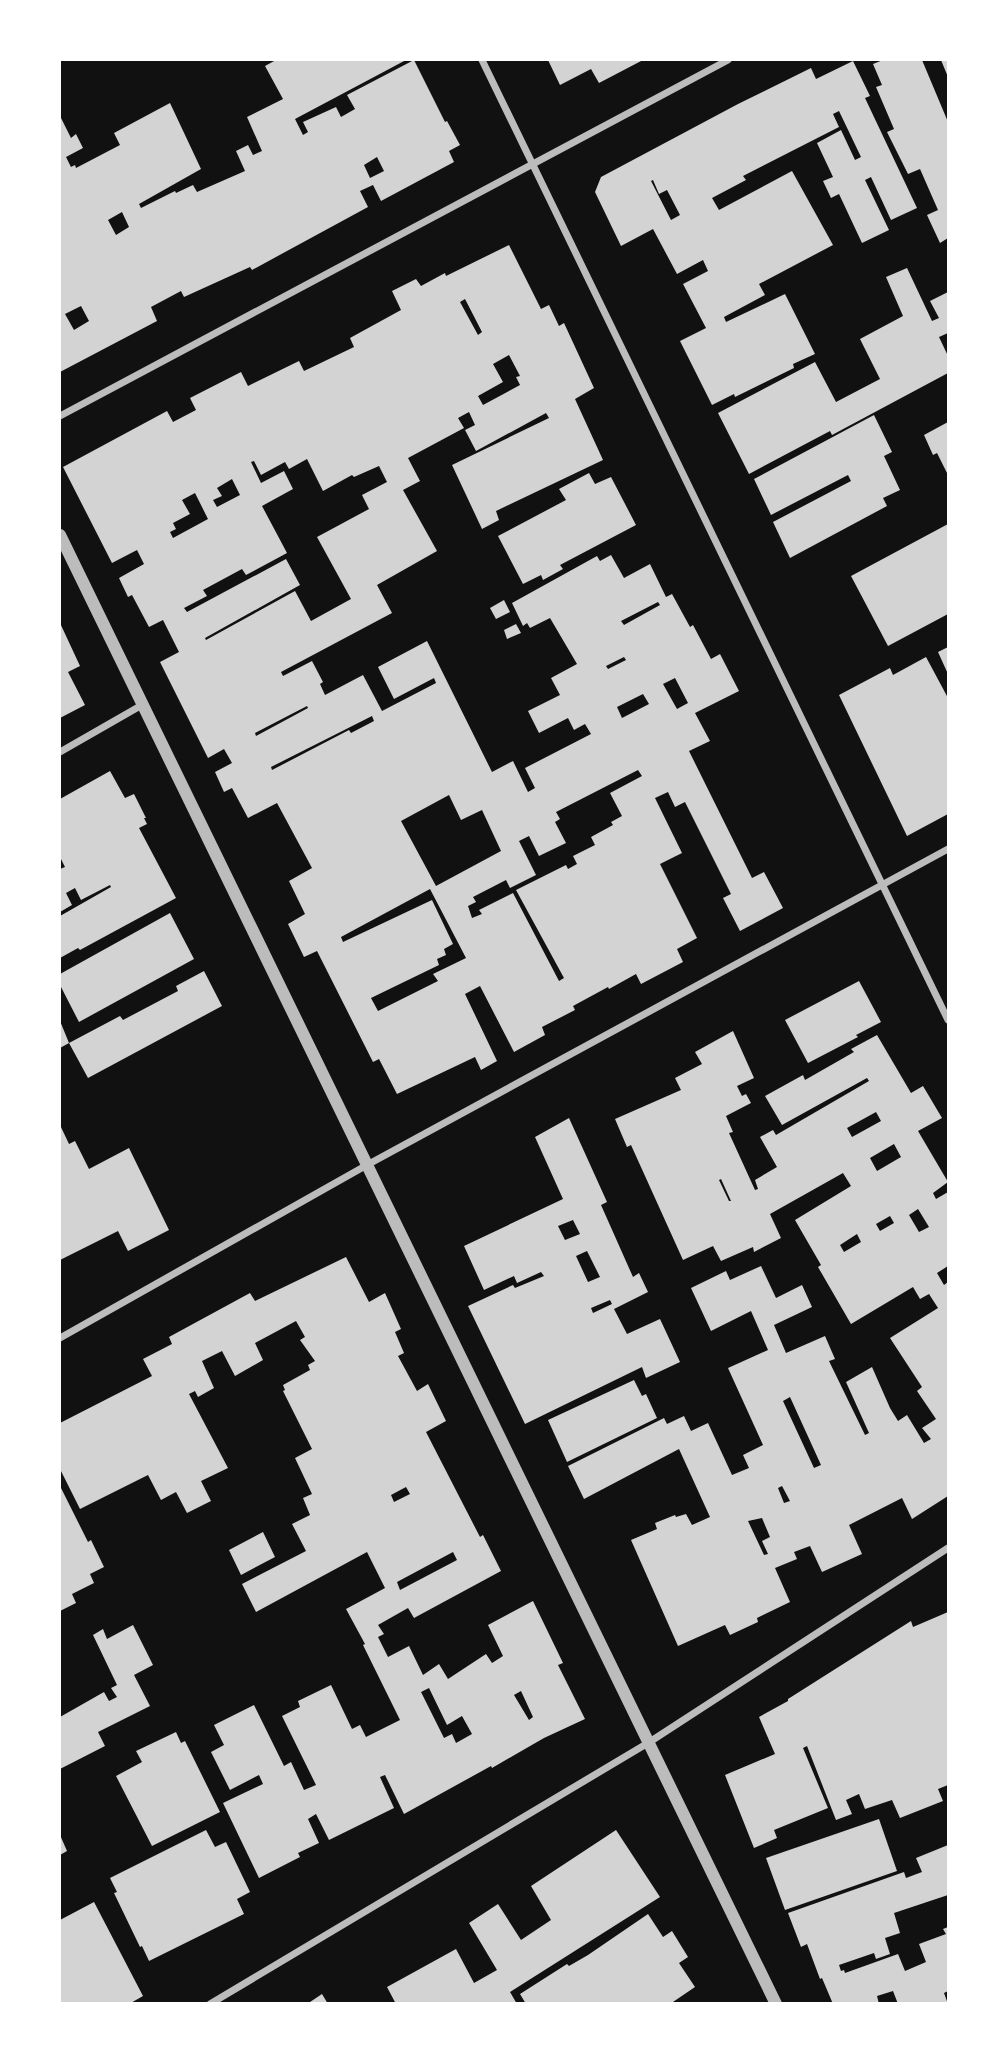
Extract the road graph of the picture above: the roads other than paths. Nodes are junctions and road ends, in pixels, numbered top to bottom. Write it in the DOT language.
graph roads {
  1 [pos="482,60"];
  2 [pos="728,60"];
  3 [pos="533,163"];
  4 [pos="60,416"];
  5 [pos="60,535"];
  6 [pos="142,705"];
  7 [pos="60,752"];
  8 [pos="948,849"];
  9 [pos="882,884"];
  10 [pos="948,1020"];
  11 [pos="367,1165"];
  12 [pos="60,1338"];
  13 [pos="948,1548"];
  14 [pos="648,1743"];
  15 [pos="211,2004"];
  16 [pos="776,2004"];
  1 -- 3 [label="street"];
  2 -- 3 [label="street"];
  3 -- 4 [label="street"];
  3 -- 9 [label="street"];
  5 -- 6 [label="street"];
  6 -- 7 [label="street"];
  6 -- 11 [label="street"];
  8 -- 9 [label="street"];
  9 -- 10 [label="street"];
  9 -- 11 [label="street"];
  11 -- 12 [label="street"];
  11 -- 14 [label="street"];
  13 -- 14 [label="street"];
  14 -- 15 [label="street"];
  14 -- 16 [label="street"];
}
